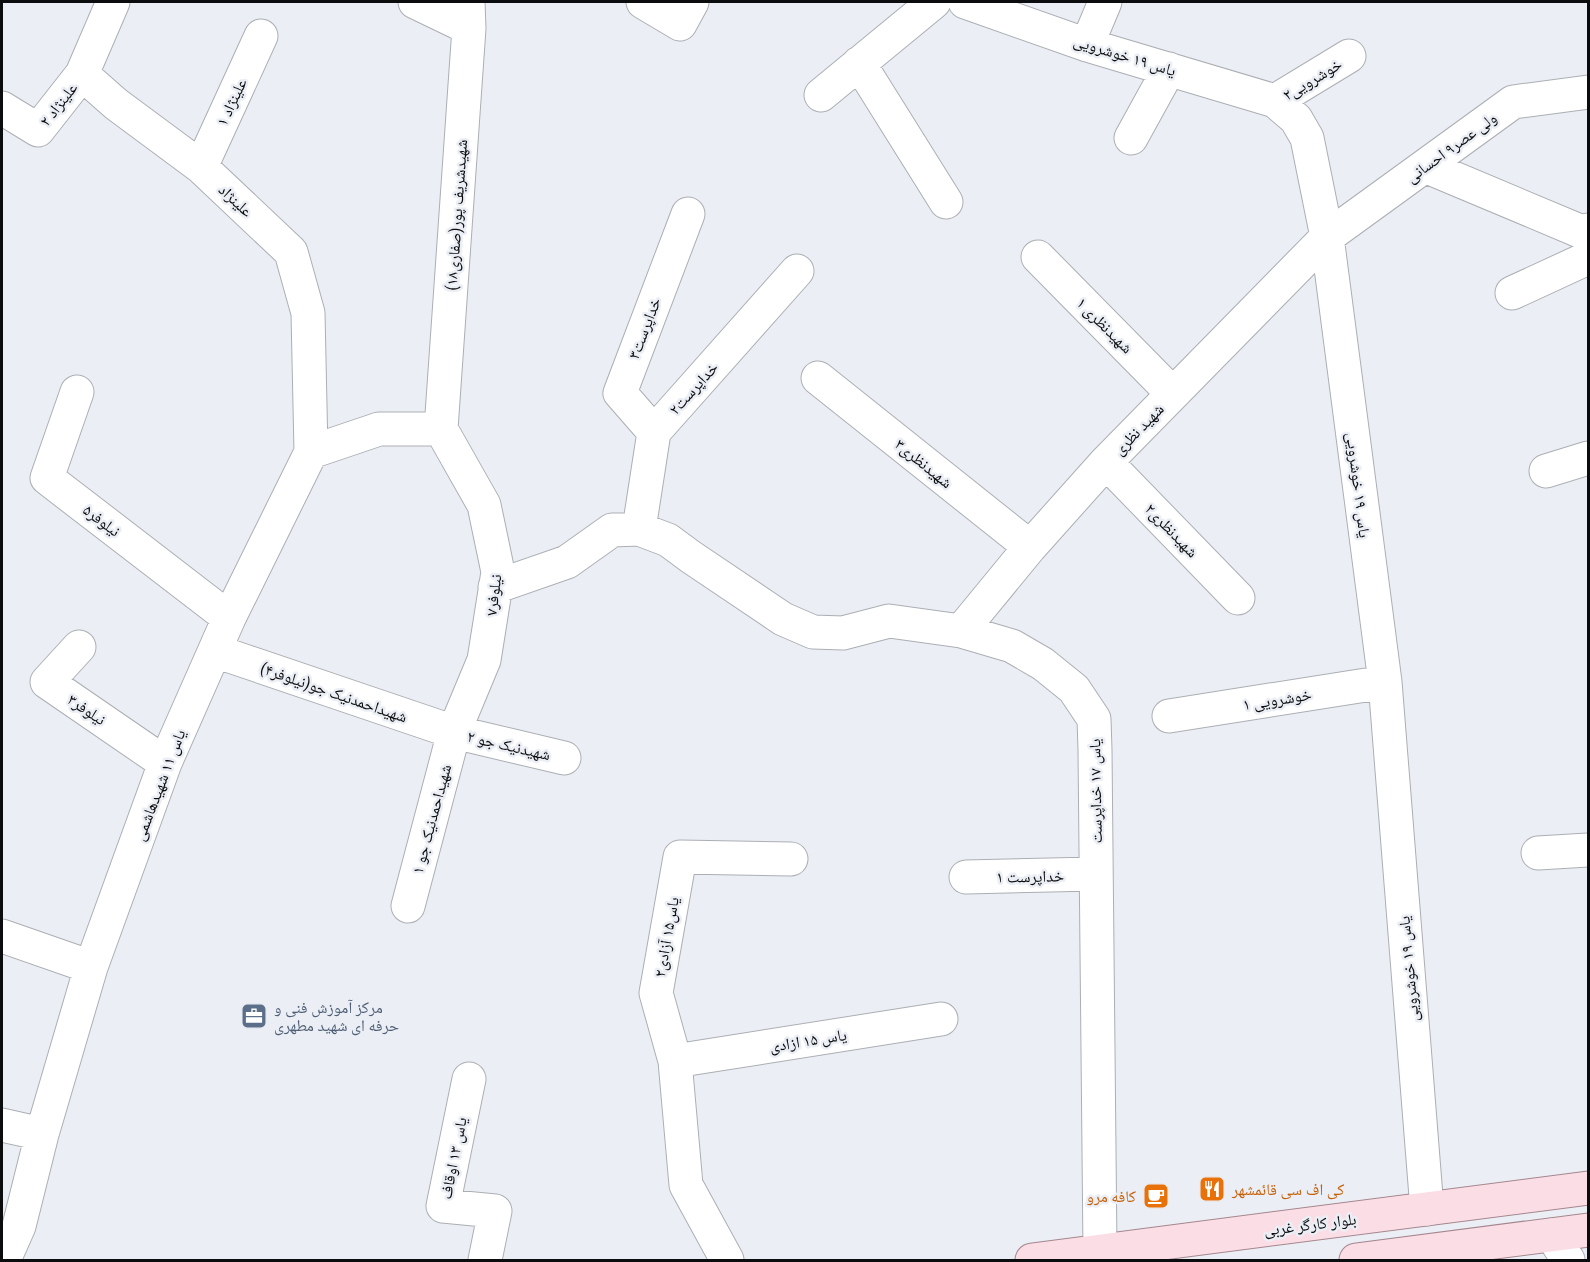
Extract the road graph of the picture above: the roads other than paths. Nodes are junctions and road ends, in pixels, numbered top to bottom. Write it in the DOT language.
graph roads {
  1 [pos="113,2"];
  2 [pos="415,2"];
  3 [pos="643,2"];
  4 [pos="692,2"];
  5 [pos="934,2"];
  6 [pos="964,2"];
  7 [pos="1105,2"];
  8 [pos="469,15"];
  9 [pos="261,36"];
  10 [pos="1087,45"];
  11 [pos="1349,56"];
  12 [pos="859,63"];
  13 [pos="1169,69"];
  14 [pos="82,74"];
  15 [pos="1588,92"];
  16 [pos="821,95"];
  17 [pos="1275,101"];
  18 [pos="2,108"];
  19 [pos="1131,138"];
  20 [pos="1425,166"];
  21 [pos="201,167"];
  22 [pos="946,202"];
  23 [pos="688,214"];
  24 [pos="1588,230"];
  25 [pos="1327,237"];
  26 [pos="1038,257"];
  27 [pos="1588,258"];
  28 [pos="798,271"];
  29 [pos="1512,293"];
  30 [pos="818,378"];
  31 [pos="77,392"];
  32 [pos="1172,393"];
  33 [pos="441,429"];
  34 [pos="654,432"];
  35 [pos="311,452"];
  36 [pos="1588,458"];
  37 [pos="1106,462"];
  38 [pos="1546,471"];
  39 [pos="639,529"];
  40 [pos="1030,547"];
  41 [pos="495,587"];
  42 [pos="1238,598"];
  43 [pos="229,618"];
  44 [pos="962,631"];
  45 [pos="79,647"];
  46 [pos="215,651"];
  47 [pos="1384,682"];
  48 [pos="1168,716"];
  49 [pos="454,732"];
  50 [pos="564,758"];
  51 [pos="165,763"];
  52 [pos="1588,850"];
  53 [pos="1538,853"];
  54 [pos="791,859"];
  55 [pos="1095,874"];
  56 [pos="966,877"];
  57 [pos="408,906"];
  58 [pos="2,936"];
  59 [pos="91,967"];
  60 [pos="941,1018"];
  61 [pos="675,1061"];
  62 [pos="469,1079"];
  63 [pos="2,1125"];
  64 [pos="42,1134"];
  65 [pos="1588,1188"];
  66 [pos="1427,1209"];
  67 [pos="1588,1230"];
  68 [pos="1560,1248"];
  69 [pos="1100,1251"];
  70 [pos="1414,1257"];
  71 [pos="4,1260"];
  72 [pos="485,1260"];
  73 [pos="727,1260"];
  74 [pos="1032,1260"];
  75 [pos="1356,1260"];
  1 -- 14 [label="street"];
  2 -- 8 [label="street"];
  3 -- 4 [label="street"];
  5 -- 12 [label="street"];
  6 -- 10 [label="street, یاس ۱۹ خوشرویی"];
  7 -- 10 [label="street"];
  8 -- 33 [label="street, شهیدشریف پور(صفاری۱۸)"];
  9 -- 21 [label="street, علینژاد ۱"];
  10 -- 13 [label="street, یاس ۱۹ خوشرویی"];
  11 -- 17 [label="street, خوشرویی۲"];
  12 -- 16 [label="street"];
  12 -- 22 [label="street"];
  13 -- 17 [label="street, یاس ۱۹ خوشرویی"];
  13 -- 19 [label="street"];
  14 -- 18 [label="street, علینژاد ۲"];
  14 -- 21 [label="street, علینژاد"];
  15 -- 20 [label="street, ولی عصر۹ احسانی"];
  17 -- 25 [label="street, یاس ۱۹ خوشرویی"];
  20 -- 24 [label="street"];
  20 -- 25 [label="street, ولی عصر۹ احسانی"];
  21 -- 35 [label="street, علینژاد"];
  23 -- 34 [label="street, خداپرست۳"];
  25 -- 32 [label="street, شهید نظری"];
  25 -- 47 [label="street, یاس ۱۹ خوشرویی"];
  26 -- 32 [label="street, شهیدنظری ۱"];
  27 -- 29 [label="street"];
  28 -- 34 [label="street, خداپرست۲"];
  30 -- 40 [label="street, شهیدنظری۳"];
  31 -- 43 [label="street, نیلوفر۵"];
  32 -- 37 [label="street, شهید نظری"];
  33 -- 35 [label="street"];
  33 -- 41 [label="street, نیلوفر۷"];
  34 -- 39 [label="street"];
  35 -- 43 [label="street, یاس ۱۱ شهیدهاشمی"];
  36 -- 38 [label="street"];
  37 -- 40 [label="street, شهید نظری"];
  37 -- 42 [label="street, شهیدنظری۲"];
  39 -- 41 [label="street, یاس ۱۷ خداپرست"];
  39 -- 44 [label="street, یاس ۱۷ خداپرست"];
  40 -- 44 [label="street, شهید نظری"];
  41 -- 49 [label="street, نیلوفر۷"];
  43 -- 46 [label="street, یاس ۱۱ شهیدهاشمی"];
  44 -- 55 [label="street, یاس ۱۷ خداپرست"];
  45 -- 51 [label="street, نیلوفر۳"];
  46 -- 49 [label="street, شهیداحمدنیک جو(نیلوفر۴)"];
  46 -- 51 [label="street, یاس ۱۱ شهیدهاشمی"];
  47 -- 48 [label="street, خوشرویی ۱"];
  47 -- 66 [label="street, یاس ۱۹ خوشرویی"];
  49 -- 50 [label="street, شهیدنیک جو ۲"];
  49 -- 57 [label="street, شهیداحمدنیک جو ۱"];
  51 -- 59 [label="street, یاس ۱۱ شهیدهاشمی"];
  52 -- 53 [label="street"];
  54 -- 61 [label="street, یاس۱۵ آزادی۲"];
  55 -- 56 [label="street, خداپرست ۱"];
  55 -- 69 [label="street, یاس ۱۷ خداپرست"];
  58 -- 59 [label="street"];
  59 -- 64 [label="street, یاس ۱۱ شهیدهاشمی"];
  60 -- 61 [label="street, یاس ۱۵ ازادی"];
  61 -- 73 [label="street, یاس۱۵ آزادی۲"];
  62 -- 72 [label="street, یاس ۱۳ اوقاف"];
  63 -- 64 [label="street"];
  64 -- 71 [label="street, یاس ۱۱ شهیدهاشمی"];
  65 -- 66 [label="main road, بلوار کارگر غربی"];
  66 -- 69 [label="main road, بلوار کارگر غربی"];
  67 -- 68 [label="main road"];
  68 -- 70 [label="main road"];
  69 -- 74 [label="main road, بلوار کارگر غربی"];
  70 -- 75 [label="main road"];
}
